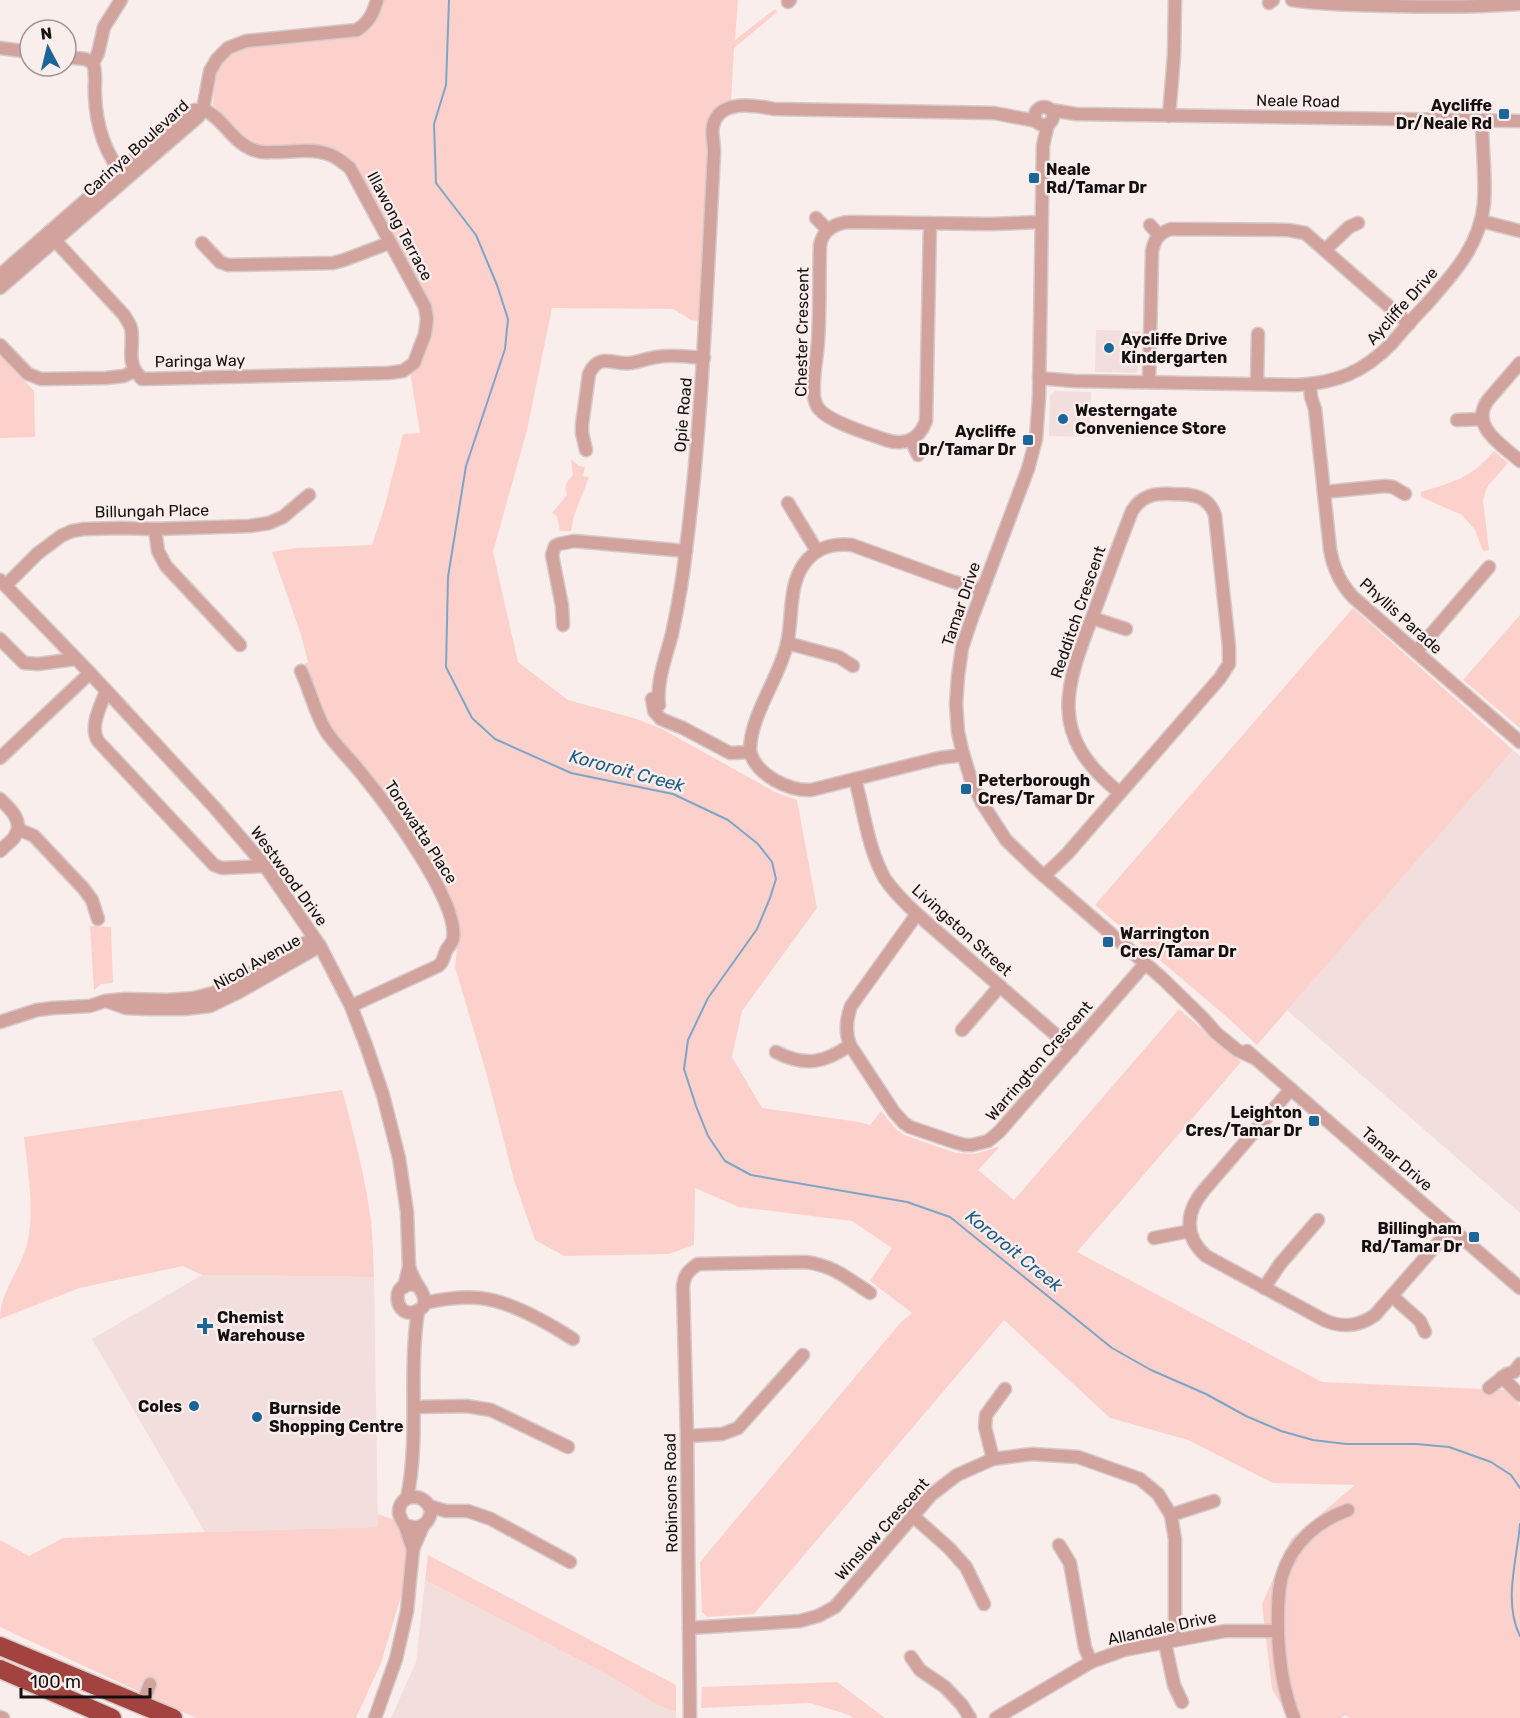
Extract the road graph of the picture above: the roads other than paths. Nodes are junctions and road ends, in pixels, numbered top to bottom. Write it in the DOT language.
graph roads {
  1 [pos="121,0"];
  2 [pos="377,0"];
  3 [pos="1175,0"];
  4 [pos="1292,0"];
  5 [pos="1370,3"];
  6 [pos="1520,4"];
  7 [pos="0,48"];
  8 [pos="18,50"];
  9 [pos="78,58"];
  10 [pos="93,63"];
  11 [pos="202,109"];
  12 [pos="727,113"];
  13 [pos="1173,116"];
  14 [pos="1044,118"];
  15 [pos="1485,121"];
  16 [pos="1520,121"];
  17 [pos="123,175"];
  18 [pos="816,218"];
  19 [pos="1481,221"];
  20 [pos="930,223"];
  21 [pos="1358,223"];
  22 [pos="1041,225"];
  23 [pos="1150,225"];
  24 [pos="828,230"];
  25 [pos="1520,231"];
  26 [pos="1159,235"];
  27 [pos="51,237"];
  28 [pos="201,243"];
  29 [pos="389,243"];
  30 [pos="1326,249"];
  31 [pos="0,275"];
  32 [pos="0,288"];
  33 [pos="1409,324"];
  34 [pos="1258,334"];
  35 [pos="0,345"];
  36 [pos="704,358"];
  37 [pos="1520,363"];
  38 [pos="134,371"];
  39 [pos="403,371"];
  40 [pos="1039,381"];
  41 [pos="1149,382"];
  42 [pos="1257,384"];
  43 [pos="1313,384"];
  44 [pos="1482,418"];
  45 [pos="1457,420"];
  46 [pos="911,440"];
  47 [pos="586,450"];
  48 [pos="918,455"];
  49 [pos="1520,461"];
  50 [pos="1324,492"];
  51 [pos="1219,494"];
  52 [pos="1405,494"];
  53 [pos="309,495"];
  54 [pos="1208,502"];
  55 [pos="788,503"];
  56 [pos="155,529"];
  57 [pos="686,550"];
  58 [pos="817,551"];
  59 [pos="1489,567"];
  60 [pos="3,583"];
  61 [pos="982,593"];
  62 [pos="1092,618"];
  63 [pos="563,625"];
  64 [pos="1126,629"];
  65 [pos="0,639"];
  66 [pos="787,643"];
  67 [pos="240,645"];
  68 [pos="1416,652"];
  69 [pos="75,659"];
  70 [pos="853,666"];
  71 [pos="301,671"];
  72 [pos="90,673"];
  73 [pos="106,691"];
  74 [pos="1520,742"];
  75 [pos="750,752"];
  76 [pos="962,753"];
  77 [pos="0,758"];
  78 [pos="855,779"];
  79 [pos="1120,794"];
  80 [pos="0,799"];
  81 [pos="18,829"];
  82 [pos="0,851"];
  83 [pos="265,866"];
  84 [pos="1047,878"];
  85 [pos="916,914"];
  86 [pos="98,918"];
  87 [pos="317,942"];
  88 [pos="1145,964"];
  89 [pos="1000,986"];
  90 [pos="351,1006"];
  91 [pos="0,1022"];
  92 [pos="962,1030"];
  93 [pos="850,1045"];
  94 [pos="1072,1048"];
  95 [pos="776,1052"];
  96 [pos="1291,1089"];
  97 [pos="1318,1220"];
  98 [pos="1451,1228"];
  99 [pos="1190,1231"];
  100 [pos="1154,1238"];
  101 [pos="409,1267"];
  102 [pos="404,1287"];
  103 [pos="1264,1287"];
  104 [pos="1520,1288"];
  105 [pos="870,1293"];
  106 [pos="1392,1296"];
  107 [pos="418,1301"];
  108 [pos="1425,1332"];
  109 [pos="573,1339"];
  110 [pos="803,1355"];
  111 [pos="1520,1363"];
  112 [pos="1505,1376"];
  113 [pos="1489,1388"];
  114 [pos="1005,1389"];
  115 [pos="1520,1392"];
  116 [pos="414,1407"];
  117 [pos="687,1436"];
  118 [pos="568,1447"];
  119 [pos="993,1459"];
  120 [pos="412,1474"];
  121 [pos="407,1498"];
  122 [pos="1214,1501"];
  123 [pos="1348,1510"];
  124 [pos="426,1511"];
  125 [pos="1171,1515"];
  126 [pos="913,1516"];
  127 [pos="404,1524"];
  128 [pos="1059,1545"];
  129 [pos="413,1549"];
  130 [pos="570,1562"];
  131 [pos="984,1604"];
  132 [pos="689,1628"];
  133 [pos="1278,1631"];
  134 [pos="1170,1642"];
  135 [pos="0,1646"];
  136 [pos="911,1657"];
  137 [pos="1091,1662"];
  138 [pos="0,1669"];
  139 [pos="150,1684"];
  140 [pos="385,1689"];
  141 [pos="1182,1702"];
  142 [pos="142,1705"];
  143 [pos="1000,1717"];
  144 [pos="112,1718"];
  145 [pos="173,1718"];
  146 [pos="366,1718"];
  147 [pos="375,1718"];
  148 [pos="690,1718"];
  149 [pos="970,1718"];
  150 [pos="1294,1718"];
  1 -- 10 [label="street"];
  2 -- 11 [label="street"];
  3 -- 13 [label="street"];
  4 -- 5 [label="street"];
  5 -- 6 [label="street"];
  7 -- 8 [label="street"];
  9 -- 10 [label="street"];
  10 -- 17 [label="street"];
  11 -- 17 [label="street, Carinya Boulevard"];
  11 -- 29 [label="street, Illawong Terrace"];
  12 -- 14 [label="street, Neale Road"];
  12 -- 36 [label="street, Opie Road"];
  13 -- 14 [label="street, Neale Road"];
  13 -- 15 [label="street, Neale Road"];
  14 -- 22 [label="street, Tamar Drive"];
  15 -- 16 [label="street, Neale Road"];
  15 -- 19 [label="street, Aycliffe Drive"];
  17 -- 27 [label="street, Carinya Boulevard"];
  18 -- 24 [label="street"];
  19 -- 25 [label="street"];
  19 -- 33 [label="street, Aycliffe Drive"];
  20 -- 22 [label="street"];
  20 -- 24 [label="street"];
  20 -- 46 [label="street"];
  21 -- 30 [label="street"];
  22 -- 40 [label="street, Tamar Drive"];
  23 -- 26 [label="street"];
  24 -- 46 [label="street, Chester Crescent"];
  26 -- 30 [label="street"];
  26 -- 41 [label="street"];
  27 -- 31 [label="street, Carinya Boulevard"];
  27 -- 32 [label="street, Carinya Boulevard"];
  27 -- 38 [label="street, Paringa Way"];
  28 -- 29 [label="street"];
  29 -- 39 [label="street, Illawong Terrace"];
  30 -- 33 [label="street"];
  33 -- 43 [label="street, Aycliffe Drive"];
  34 -- 42 [label="street"];
  35 -- 38 [label="street"];
  36 -- 47 [label="street"];
  36 -- 57 [label="street, Opie Road"];
  37 -- 44 [label="street"];
  38 -- 39 [label="street, Paringa Way"];
  40 -- 41 [label="street, Aycliffe Drive"];
  40 -- 61 [label="street, Tamar Drive"];
  41 -- 42 [label="street, Aycliffe Drive"];
  42 -- 43 [label="street, Aycliffe Drive"];
  43 -- 50 [label="street, Phyllis Parade"];
  44 -- 45 [label="street"];
  44 -- 49 [label="street"];
  46 -- 48 [label="street"];
  50 -- 52 [label="street"];
  50 -- 68 [label="street, Phyllis Parade"];
  51 -- 54 [label="street"];
  53 -- 56 [label="street, Billungah Place"];
  54 -- 62 [label="street, Redditch Crescent"];
  54 -- 79 [label="street"];
  55 -- 58 [label="street"];
  56 -- 60 [label="street, Billungah Place"];
  56 -- 67 [label="street"];
  57 -- 63 [label="street"];
  57 -- 75 [label="street, Opie Road"];
  58 -- 61 [label="street"];
  58 -- 66 [label="street"];
  59 -- 68 [label="street"];
  60 -- 69 [label="street, Westwood Drive"];
  61 -- 76 [label="street, Tamar Drive"];
  62 -- 64 [label="street"];
  62 -- 79 [label="street, Redditch Crescent"];
  65 -- 69 [label="street"];
  66 -- 70 [label="street"];
  66 -- 75 [label="street"];
  68 -- 74 [label="street, Phyllis Parade"];
  69 -- 72 [label="street, Westwood Drive"];
  71 -- 90 [label="street, Torowatta Place"];
  72 -- 73 [label="street, Westwood Drive"];
  72 -- 77 [label="street"];
  73 -- 83 [label="street, Westwood Drive"];
  73 -- 83 [label="street"];
  75 -- 78 [label="street"];
  76 -- 78 [label="street"];
  76 -- 84 [label="street, Tamar Drive"];
  78 -- 85 [label="street, Livingston Street"];
  79 -- 84 [label="street"];
  80 -- 81 [label="street"];
  81 -- 82 [label="street"];
  81 -- 86 [label="street"];
  83 -- 87 [label="street, Westwood Drive"];
  84 -- 88 [label="street, Tamar Drive"];
  85 -- 89 [label="street, Livingston Street"];
  85 -- 93 [label="street, Warrington Crescent"];
  87 -- 90 [label="street, Westwood Drive"];
  87 -- 91 [label="street, Nicol Avenue"];
  88 -- 94 [label="street, Warrington Crescent"];
  88 -- 96 [label="street, Tamar Drive"];
  89 -- 92 [label="street"];
  89 -- 94 [label="street, Livingston Street"];
  90 -- 101 [label="street, Westwood Drive"];
  93 -- 94 [label="street, Warrington Crescent"];
  93 -- 95 [label="street"];
  96 -- 98 [label="street, Tamar Drive"];
  96 -- 99 [label="street"];
  97 -- 103 [label="street"];
  98 -- 104 [label="street, Tamar Drive"];
  98 -- 106 [label="street"];
  99 -- 100 [label="street"];
  99 -- 103 [label="street"];
  101 -- 102 [label="street, Westwood Drive"];
  101 -- 107 [label="street, Westwood Drive"];
  102 -- 107 [label="street"];
  102 -- 107 [label="street, Westwood Drive"];
  103 -- 106 [label="street"];
  105 -- 117 [label="street, Robinsons Road"];
  106 -- 108 [label="street"];
  107 -- 109 [label="street"];
  107 -- 116 [label="street"];
  110 -- 117 [label="street"];
  111 -- 112 [label="street"];
  112 -- 113 [label="street"];
  112 -- 115 [label="street"];
  114 -- 119 [label="street"];
  116 -- 118 [label="street"];
  116 -- 120 [label="street"];
  117 -- 132 [label="street, Robinsons Road"];
  119 -- 125 [label="street, Winslow Crescent"];
  119 -- 126 [label="street, Winslow Crescent"];
  120 -- 121 [label="street"];
  120 -- 124 [label="street"];
  121 -- 124 [label="street"];
  121 -- 127 [label="street"];
  122 -- 125 [label="street"];
  123 -- 133 [label="street"];
  124 -- 127 [label="street"];
  124 -- 129 [label="street"];
  124 -- 130 [label="street"];
  125 -- 134 [label="street, Winslow Crescent"];
  126 -- 131 [label="street"];
  126 -- 132 [label="street, Winslow Crescent"];
  127 -- 129 [label="street"];
  128 -- 137 [label="street"];
  129 -- 140 [label="street"];
  132 -- 148 [label="street, Robinsons Road"];
  133 -- 134 [label="street, Allandale Drive"];
  133 -- 150 [label="street"];
  134 -- 137 [label="street, Allandale Drive"];
  134 -- 141 [label="street, Winslow Crescent"];
  135 -- 142 [label="highway"];
  136 -- 149 [label="street"];
  137 -- 143 [label="street, Allandale Drive"];
  138 -- 144 [label="highway"];
  139 -- 142 [label="street"];
  140 -- 146 [label="street"];
  140 -- 147 [label="street"];
  142 -- 145 [label="highway"];
}
